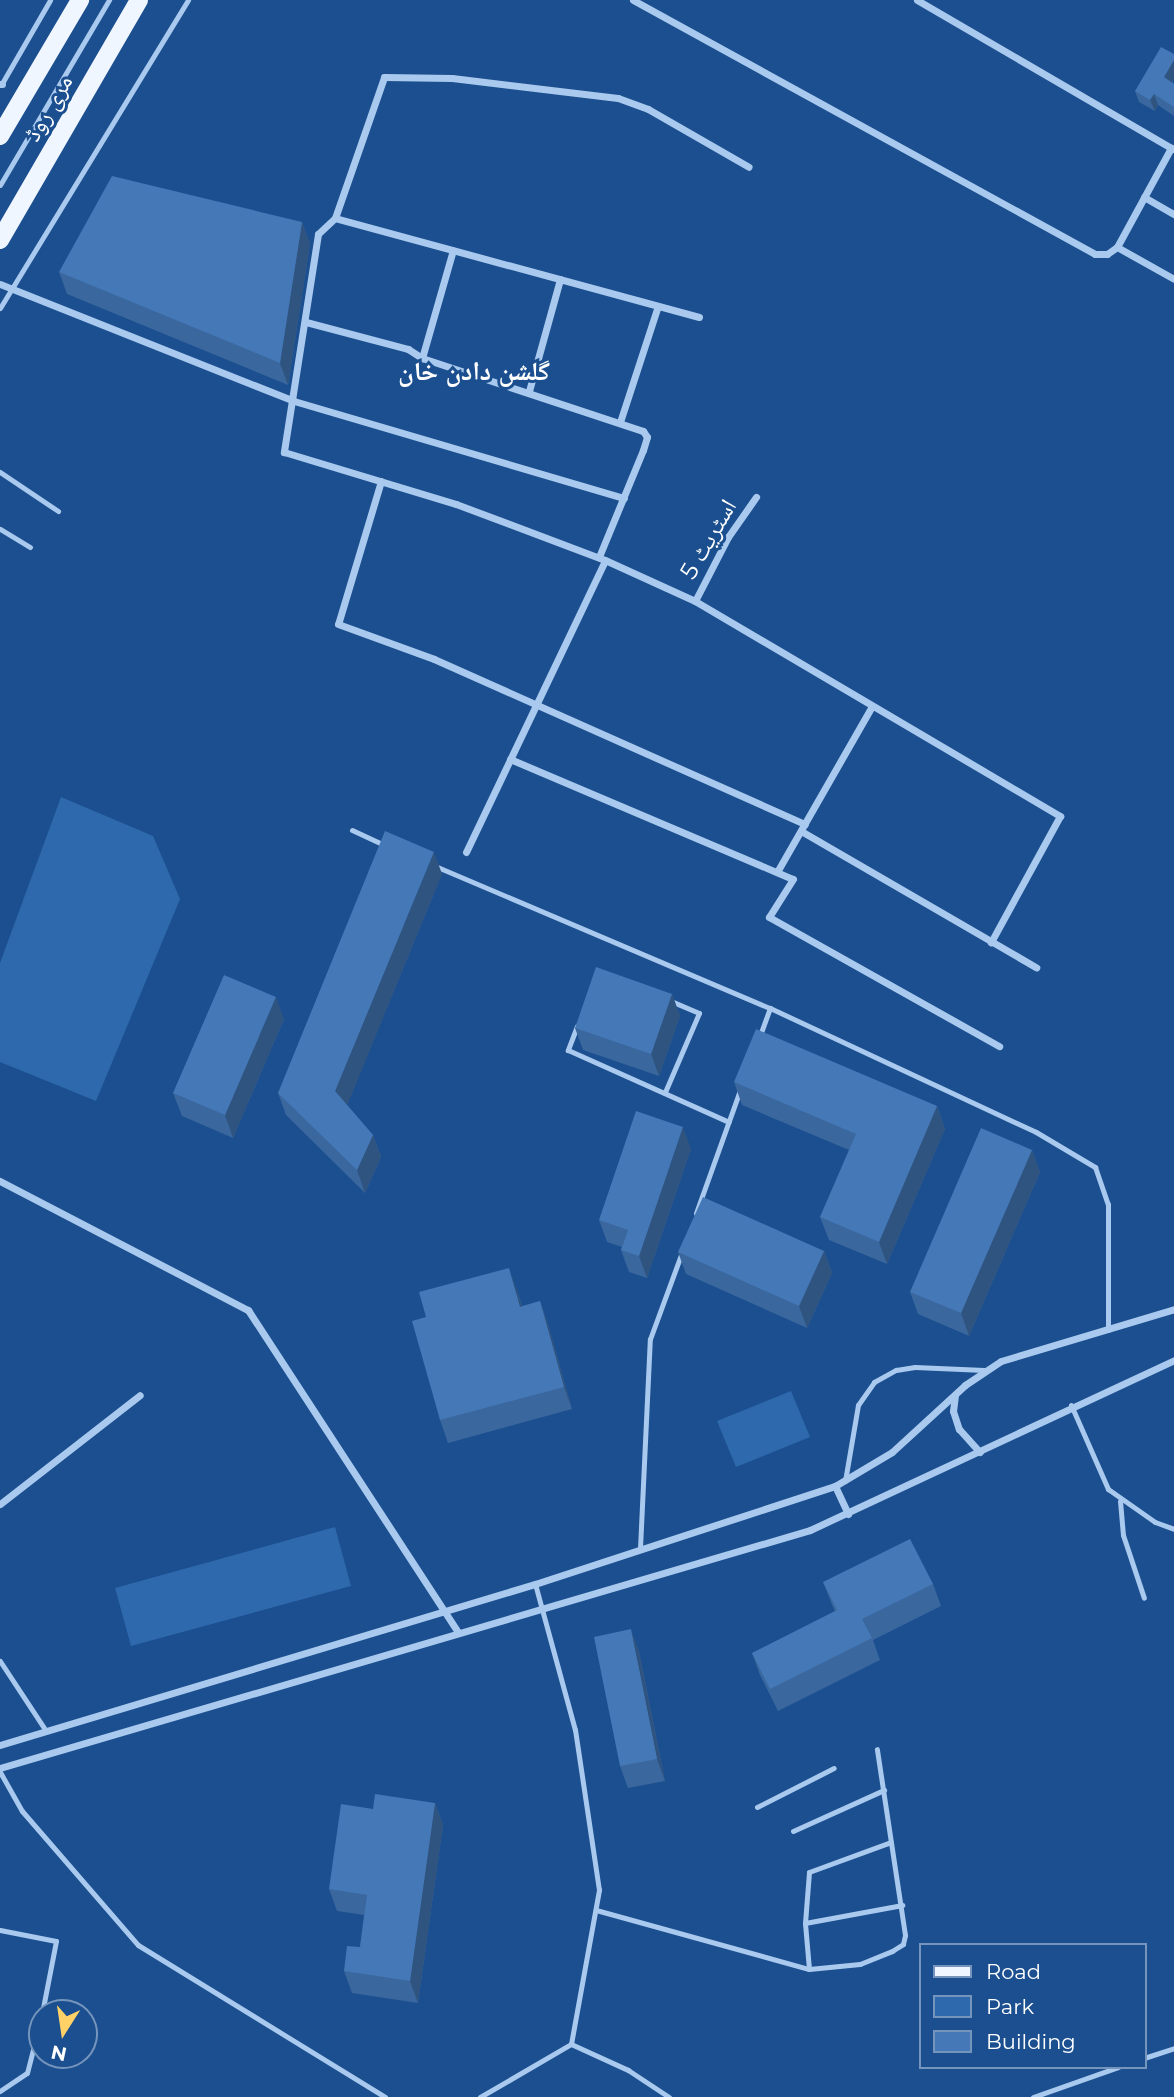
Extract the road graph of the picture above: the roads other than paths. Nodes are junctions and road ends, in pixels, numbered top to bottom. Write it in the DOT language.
graph roads {
  1 [pos="50,0"];
  2 [pos="80,0"];
  3 [pos="109,0"];
  4 [pos="139,0"];
  5 [pos="188,0"];
  6 [pos="633,0"];
  7 [pos="916,0"];
  8 [pos="1,85"];
  9 [pos="0,136"];
  10 [pos="1173,148"];
  11 [pos="750,167"];
  12 [pos="0,185"];
  13 [pos="1144,197"];
  14 [pos="1174,214"];
  15 [pos="335,218"];
  16 [pos="0,240"];
  17 [pos="1117,247"];
  18 [pos="453,250"];
  19 [pos="560,279"];
  20 [pos="1174,279"];
  21 [pos="0,284"];
  22 [pos="11,288"];
  23 [pos="658,306"];
  24 [pos="0,308"];
  25 [pos="699,317"];
  26 [pos="306,322"];
  27 [pos="422,358"];
  28 [pos="529,391"];
  29 [pos="294,401"];
  30 [pos="620,422"];
  31 [pos="0,472"];
  32 [pos="381,481"];
  33 [pos="624,498"];
  34 [pos="756,498"];
  35 [pos="58,511"];
  36 [pos="0,529"];
  37 [pos="30,547"];
  38 [pos="602,558"];
  39 [pos="695,601"];
  40 [pos="533,705"];
  41 [pos="872,706"];
  42 [pos="510,760"];
  43 [pos="803,827"];
  44 [pos="352,830"];
  45 [pos="401,852"];
  46 [pos="466,852"];
  47 [pos="426,863"];
  48 [pos="777,872"];
  49 [pos="991,942"];
  50 [pos="1035,967"];
  51 [pos="661,997"];
  52 [pos="770,1009"];
  53 [pos="581,1016"];
  54 [pos="756,1046"];
  55 [pos="999,1046"];
  56 [pos="743,1084"];
  57 [pos="665,1092"];
  58 [pos="729,1122"];
  59 [pos="0,1181"];
  60 [pos="692,1224"];
  61 [pos="683,1249"];
  62 [pos="1174,1309"];
  63 [pos="1108,1330"];
  64 [pos="1174,1360"];
  65 [pos="984,1370"];
  66 [pos="955,1394"];
  67 [pos="140,1395"];
  68 [pos="1071,1405"];
  69 [pos="980,1451"];
  70 [pos="845,1481"];
  71 [pos="835,1486"];
  72 [pos="1120,1501"];
  73 [pos="0,1504"];
  74 [pos="848,1514"];
  75 [pos="1174,1529"];
  76 [pos="640,1548"];
  77 [pos="535,1584"];
  78 [pos="1144,1598"];
  79 [pos="541,1607"];
  80 [pos="444,1609"];
  81 [pos="457,1631"];
  82 [pos="0,1661"];
  83 [pos="46,1731"];
  84 [pos="0,1745"];
  85 [pos="877,1749"];
  86 [pos="834,1768"];
  87 [pos="0,1770"];
  88 [pos="884,1790"];
  89 [pos="757,1807"];
  90 [pos="793,1831"];
  91 [pos="891,1842"];
  92 [pos="902,1905"];
  93 [pos="596,1910"];
  94 [pos="805,1923"];
  95 [pos="0,1930"];
  96 [pos="809,1969"];
  97 [pos="45,1999"];
  98 [pos="571,2044"];
  99 [pos="1174,2048"];
  100 [pos="1146,2057"];
  101 [pos="28,2069"];
  102 [pos="1112,2069"];
  103 [pos="0,2091"];
  104 [pos="384,2097"];
  105 [pos="481,2097"];
  106 [pos="669,2097"];
  107 [pos="1033,2097"];
  1 -- 8 [label="lane"];
  2 -- 9 [label="main road, مری روڈ"];
  3 -- 12 [label="lane"];
  4 -- 16 [label="main road, مری روڈ"];
  5 -- 22 [label="lane"];
  6 -- 17 [label="street"];
  7 -- 10 [label="street"];
  10 -- 13 [label="street"];
  11 -- 15 [label="street"];
  13 -- 14 [label="street"];
  13 -- 17 [label="street"];
  15 -- 18 [label="street"];
  15 -- 26 [label="street"];
  17 -- 20 [label="street"];
  18 -- 19 [label="street"];
  18 -- 27 [label="street"];
  19 -- 23 [label="street"];
  19 -- 28 [label="street"];
  21 -- 22 [label="street"];
  22 -- 24 [label="lane"];
  22 -- 29 [label="street"];
  23 -- 25 [label="street"];
  23 -- 30 [label="street"];
  26 -- 27 [label="street"];
  26 -- 29 [label="street"];
  27 -- 28 [label="street"];
  28 -- 30 [label="street"];
  29 -- 32 [label="street"];
  29 -- 33 [label="street"];
  30 -- 33 [label="street"];
  31 -- 35 [label="lane"];
  32 -- 38 [label="street"];
  32 -- 40 [label="street"];
  33 -- 38 [label="street"];
  34 -- 39 [label="street, اسٹریٹ 5"];
  36 -- 37 [label="lane"];
  38 -- 39 [label="street"];
  38 -- 40 [label="street"];
  39 -- 41 [label="street"];
  40 -- 42 [label="street"];
  40 -- 43 [label="street"];
  41 -- 43 [label="street"];
  41 -- 49 [label="street"];
  42 -- 46 [label="street"];
  42 -- 48 [label="street"];
  43 -- 48 [label="street"];
  43 -- 49 [label="street"];
  44 -- 45 [label="lane"];
  47 -- 52 [label="lane"];
  48 -- 55 [label="street"];
  49 -- 50 [label="street"];
  51 -- 57 [label="lane"];
  52 -- 54 [label="lane"];
  52 -- 63 [label="lane"];
  53 -- 57 [label="lane"];
  56 -- 58 [label="lane"];
  57 -- 58 [label="lane"];
  58 -- 60 [label="lane"];
  59 -- 80 [label="street"];
  61 -- 76 [label="lane"];
  62 -- 63 [label="street"];
  63 -- 65 [label="street"];
  64 -- 68 [label="street"];
  65 -- 66 [label="street"];
  65 -- 70 [label="lane"];
  66 -- 69 [label="street"];
  66 -- 70 [label="street"];
  67 -- 73 [label="street"];
  68 -- 69 [label="street"];
  68 -- 72 [label="lane"];
  69 -- 74 [label="street"];
  70 -- 71 [label="street"];
  71 -- 74 [label="street"];
  71 -- 76 [label="street"];
  72 -- 75 [label="lane"];
  72 -- 78 [label="lane"];
  74 -- 79 [label="street"];
  76 -- 77 [label="street"];
  77 -- 79 [label="lane"];
  77 -- 80 [label="street"];
  79 -- 81 [label="street"];
  79 -- 93 [label="lane"];
  80 -- 81 [label="street"];
  80 -- 83 [label="street"];
  81 -- 87 [label="street"];
  82 -- 83 [label="lane"];
  83 -- 84 [label="street"];
  85 -- 88 [label="lane"];
  86 -- 89 [label="lane"];
  87 -- 104 [label="lane"];
  88 -- 90 [label="lane"];
  88 -- 91 [label="lane"];
  91 -- 92 [label="lane"];
  91 -- 94 [label="lane"];
  92 -- 94 [label="lane"];
  92 -- 96 [label="lane"];
  93 -- 96 [label="lane"];
  93 -- 98 [label="lane"];
  94 -- 96 [label="lane"];
  95 -- 97 [label="lane"];
  98 -- 105 [label="lane"];
  98 -- 106 [label="lane"];
  99 -- 100 [label="lane"];
  101 -- 103 [label="lane"];
  102 -- 107 [label="lane"];
}
